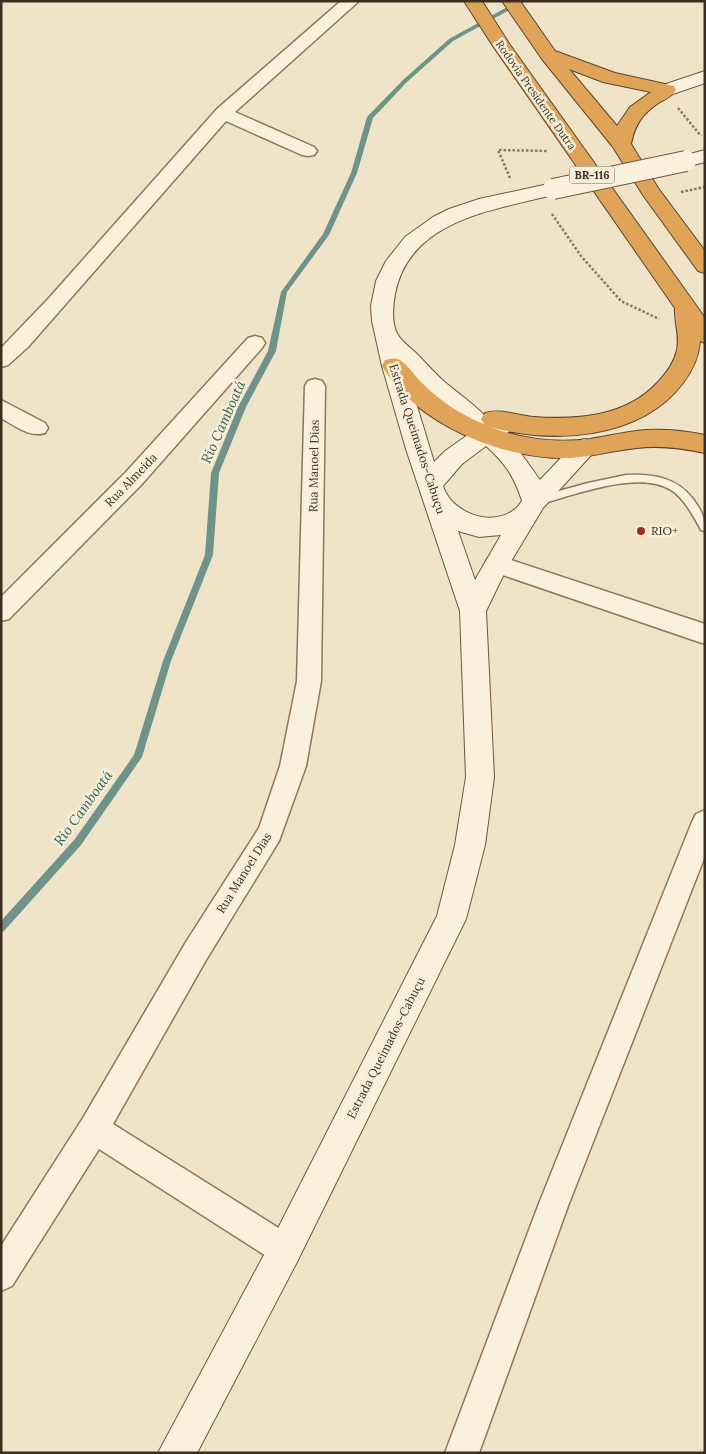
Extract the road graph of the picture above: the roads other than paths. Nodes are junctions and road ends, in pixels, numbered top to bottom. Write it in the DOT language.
graph roads {
  1 [pos="351,1"];
  2 [pos="473,1"];
  3 [pos="511,1"];
  4 [pos="545,49"];
  5 [pos="705,77"];
  6 [pos="670,96"];
  7 [pos="223,113"];
  8 [pos="621,144"];
  9 [pos="308,151"];
  10 [pos="695,159"];
  11 [pos="705,266"];
  12 [pos="692,321"];
  13 [pos="388,339"];
  14 [pos="255,343"];
  15 [pos="1,360"];
  16 [pos="393,366"];
  17 [pos="315,386"];
  18 [pos="1,408"];
  19 [pos="37,428"];
  20 [pos="496,428"];
  21 [pos="705,444"];
  22 [pos="584,448"];
  23 [pos="433,493"];
  24 [pos="531,508"];
  25 [pos="705,526"];
  26 [pos="496,564"];
  27 [pos="473,611"];
  28 [pos="1,612"];
  29 [pos="705,634"];
  30 [pos="705,822"];
  31 [pos="94,1129"];
  32 [pos="285,1250"];
  33 [pos="1,1275"];
  34 [pos="177,1453"];
  35 [pos="462,1453"];
  1 -- 7 [label="street"];
  2 -- 12 [label="highway, Rodovia Presidente Dutra / BR-116"];
  3 -- 4 [label="highway, BR-116"];
  4 -- 6 [label="highway"];
  4 -- 8 [label="highway, BR-116"];
  5 -- 6 [label="main road"];
  6 -- 8 [label="highway"];
  7 -- 9 [label="street"];
  7 -- 15 [label="street"];
  8 -- 11 [label="highway, BR-116"];
  10 -- 13 [label="main road, bridge"];
  12 -- 20 [label="highway"];
  13 -- 16 [label="main road, Estrada Queimados-Cabuçu"];
  13 -- 20 [label="main road, Estrada Queimados-Cabuçu"];
  14 -- 28 [label="street, Rua Almeida"];
  16 -- 20 [label="highway"];
  16 -- 23 [label="main road, Estrada Queimados-Cabuçu"];
  17 -- 31 [label="street, Rua Manoel Dias"];
  18 -- 19 [label="street"];
  20 -- 22 [label="highway"];
  20 -- 23 [label="main road"];
  20 -- 24 [label="main road, Estrada Queimados-Cabuçu"];
  21 -- 22 [label="highway"];
  22 -- 24 [label="main road"];
  23 -- 24 [label="main road"];
  23 -- 27 [label="main road, Estrada Queimados-Cabuçu"];
  24 -- 25 [label="lane"];
  24 -- 26 [label="main road, Estrada Queimados-Cabuçu"];
  26 -- 27 [label="main road, Estrada Queimados-Cabuçu"];
  26 -- 29 [label="street"];
  27 -- 32 [label="main road, Estrada Queimados-Cabuçu"];
  30 -- 35 [label="street"];
  31 -- 32 [label="street"];
  31 -- 33 [label="street, Rua Manoel Dias"];
  32 -- 34 [label="main road, Estrada Queimados-Cabuçu"];
}
